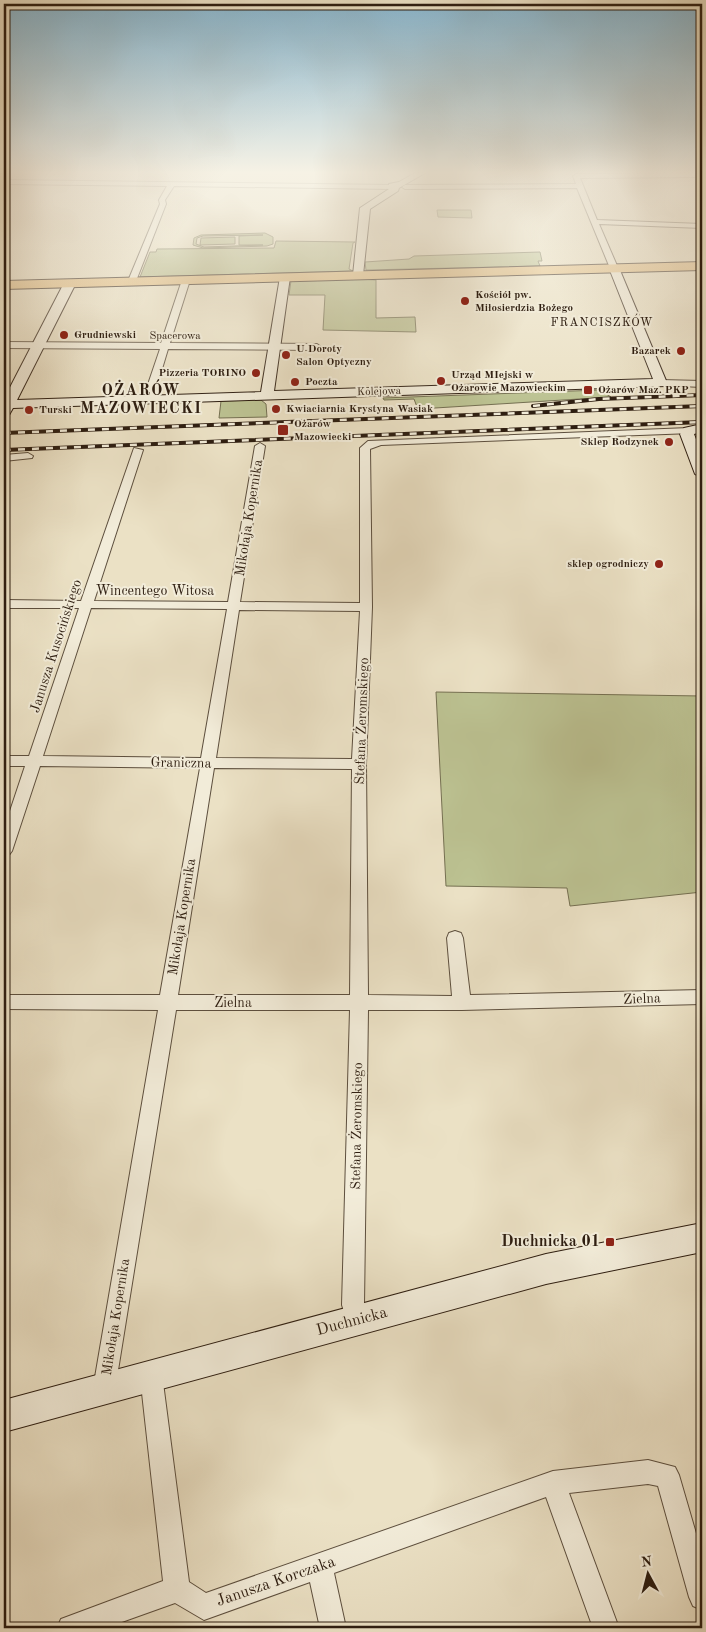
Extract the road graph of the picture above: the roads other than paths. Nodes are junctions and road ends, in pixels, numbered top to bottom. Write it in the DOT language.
graph roads {
  1 [pos="145,249"];
  2 [pos="361,249"];
  3 [pos="606,249"];
  4 [pos="702,266"];
  5 [pos="614,268"];
  6 [pos="358,276"];
  7 [pos="285,277"];
  8 [pos="186,280"];
  9 [pos="132,282"];
  10 [pos="70,283"];
  11 [pos="4,285"];
  12 [pos="4,345"];
  13 [pos="38,346"];
  14 [pos="165,347"];
  15 [pos="275,347"];
  16 [pos="317,347"];
  17 [pos="661,383"];
  18 [pos="702,384"];
  19 [pos="267,396"];
  20 [pos="148,399"];
  21 [pos="6,408"];
  22 [pos="696,429"];
  23 [pos="260,446"];
  24 [pos="138,450"];
  25 [pos="28,456"];
  26 [pos="4,458"];
  27 [pos="702,474"];
  28 [pos="4,604"];
  29 [pos="85,606"];
  30 [pos="234,606"];
  31 [pos="366,608"];
  32 [pos="4,761"];
  33 [pos="34,761"];
  34 [pos="207,764"];
  35 [pos="359,764"];
  36 [pos="4,851"];
  37 [pos="456,938"];
  38 [pos="702,997"];
  39 [pos="4,1002"];
  40 [pos="168,1003"];
  41 [pos="359,1003"];
  42 [pos="462,1003"];
  43 [pos="702,1237"];
  44 [pos="357,1320"];
  45 [pos="151,1376"];
  46 [pos="104,1389"];
  47 [pos="4,1416"];
  48 [pos="553,1483"];
  49 [pos="320,1567"];
  50 [pos="177,1589"];
  51 [pos="702,1598"];
  52 [pos="70,1628"];
  53 [pos="334,1628"];
  54 [pos="606,1628"];
  1 -- 9 [label="street"];
  2 -- 6 [label="street"];
  3 -- 5 [label="street"];
  4 -- 5 [label="main road"];
  5 -- 6 [label="main road"];
  5 -- 17 [label="street"];
  6 -- 7 [label="main road"];
  7 -- 8 [label="main road"];
  7 -- 15 [label="street"];
  8 -- 9 [label="main road"];
  8 -- 14 [label="street"];
  9 -- 10 [label="main road"];
  10 -- 11 [label="main road"];
  10 -- 13 [label="street"];
  12 -- 13 [label="street, Spacerowa"];
  13 -- 14 [label="street, Spacerowa"];
  13 -- 21 [label="street"];
  14 -- 15 [label="street, Spacerowa"];
  14 -- 20 [label="street"];
  15 -- 16 [label="street, Spacerowa"];
  15 -- 19 [label="street"];
  17 -- 18 [label="street"];
  17 -- 19 [label="street, Kolejowa"];
  19 -- 20 [label="street, Kolejowa"];
  20 -- 21 [label="street, Kolejowa"];
  22 -- 27 [label="street"];
  22 -- 31 [label="street, Stefana Żeromskiego"];
  23 -- 30 [label="street, Mikołaja Kopernika"];
  24 -- 29 [label="street, Janusza Kusocińskiego"];
  25 -- 26 [label="street"];
  28 -- 29 [label="street, Wincentego Witosa"];
  29 -- 30 [label="street, Wincentego Witosa"];
  29 -- 33 [label="street, Janusza Kusocińskiego"];
  30 -- 31 [label="street, Wincentego Witosa"];
  30 -- 34 [label="street, Mikołaja Kopernika"];
  31 -- 35 [label="street, Stefana Żeromskiego"];
  32 -- 33 [label="street, Graniczna"];
  33 -- 34 [label="street, Graniczna"];
  33 -- 36 [label="street, Janusza Kusocińskiego"];
  34 -- 35 [label="street, Graniczna"];
  34 -- 40 [label="street, Mikołaja Kopernika"];
  35 -- 41 [label="street, Stefana Żeromskiego"];
  37 -- 42 [label="street"];
  38 -- 42 [label="street, Zielna"];
  39 -- 40 [label="street, Zielna"];
  40 -- 41 [label="street, Zielna"];
  40 -- 46 [label="street, Mikołaja Kopernika"];
  41 -- 42 [label="street, Zielna"];
  41 -- 44 [label="street, Stefana Żeromskiego"];
  43 -- 44 [label="street, Duchnicka"];
  44 -- 45 [label="street, Duchnicka"];
  45 -- 46 [label="street, Duchnicka"];
  45 -- 50 [label="street"];
  46 -- 47 [label="street, Duchnicka"];
  48 -- 49 [label="street, Janusza Korczaka"];
  48 -- 51 [label="street, Janusza Korczaka"];
  48 -- 54 [label="street"];
  49 -- 50 [label="street, Janusza Korczaka"];
  49 -- 53 [label="street"];
  50 -- 52 [label="street"];
}
